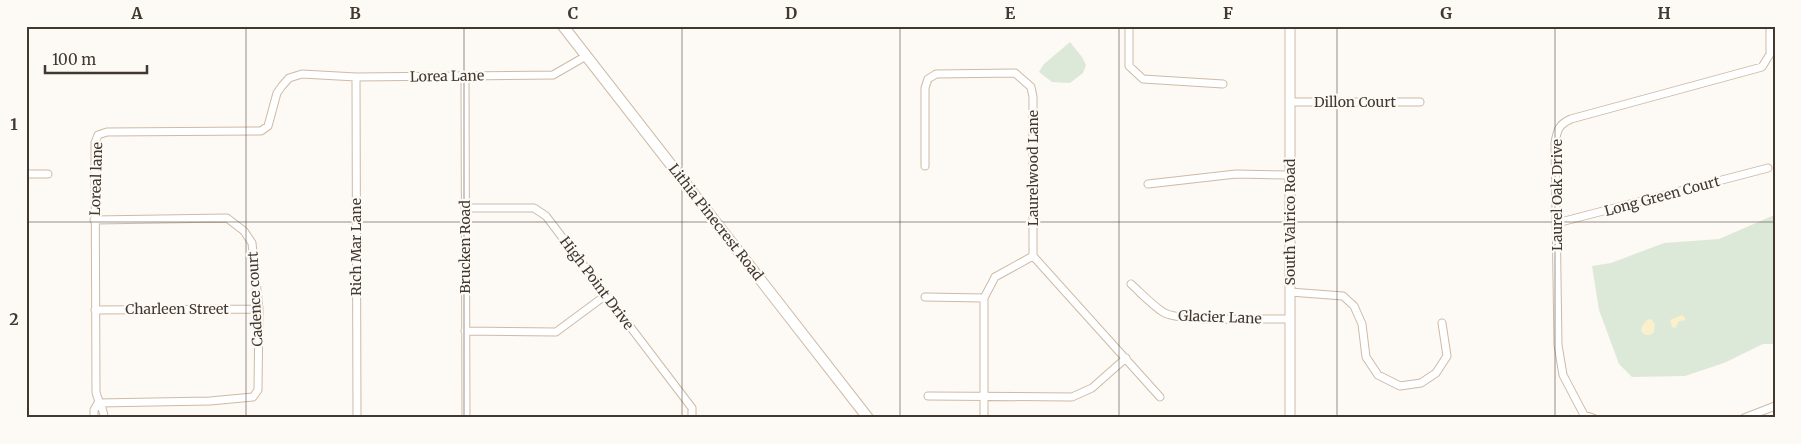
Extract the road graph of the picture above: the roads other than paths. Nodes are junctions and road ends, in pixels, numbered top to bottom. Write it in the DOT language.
graph roads {
  1 [pos="563,26"];
  2 [pos="1129,26"];
  3 [pos="1290,26"];
  4 [pos="1770,26"];
  5 [pos="586,56"];
  6 [pos="302,74"];
  7 [pos="465,76"];
  8 [pos="356,77"];
  9 [pos="1223,84"];
  10 [pos="1290,102"];
  11 [pos="1420,102"];
  12 [pos="925,166"];
  13 [pos="1768,168"];
  14 [pos="26,174"];
  15 [pos="48,174"];
  16 [pos="1290,175"];
  17 [pos="1148,184"];
  18 [pos="465,208"];
  19 [pos="94,220"];
  20 [pos="1557,223"];
  21 [pos="1034,256"];
  22 [pos="1131,284"];
  23 [pos="1290,292"];
  24 [pos="606,295"];
  25 [pos="925,297"];
  26 [pos="984,298"];
  27 [pos="259,309"];
  28 [pos="95,310"];
  29 [pos="1290,319"];
  30 [pos="1442,324"];
  31 [pos="465,331"];
  32 [pos="1126,358"];
  33 [pos="928,396"];
  34 [pos="984,397"];
  35 [pos="1160,397"];
  36 [pos="98,403"];
  37 [pos="1775,406"];
  38 [pos="1583,416"];
  39 [pos="94,418"];
  40 [pos="104,418"];
  41 [pos="357,418"];
  42 [pos="466,418"];
  43 [pos="692,418"];
  44 [pos="868,418"];
  45 [pos="984,418"];
  46 [pos="1290,418"];
  47 [pos="1592,418"];
  48 [pos="1744,418"];
  1 -- 5 [label="main road, Lithia Pinecrest Road"];
  2 -- 9 [label="street"];
  3 -- 10 [label="street, South Valrico Road"];
  4 -- 20 [label="street, Laurel Oak Drive"];
  5 -- 7 [label="street, Lorea Lane"];
  5 -- 44 [label="main road, Lithia Pinecrest Road"];
  6 -- 8 [label="street, Lorea Lane"];
  6 -- 19 [label="street, Loreal lane"];
  7 -- 8 [label="street, Lorea Lane"];
  7 -- 18 [label="street, Brucken Road"];
  8 -- 41 [label="street, Rich Mar Lane"];
  10 -- 11 [label="street, Dillon Court"];
  10 -- 16 [label="street, South Valrico Road"];
  12 -- 21 [label="street, Laurelwood Lane"];
  13 -- 20 [label="street, Long Green Court"];
  14 -- 15 [label="street"];
  16 -- 17 [label="street"];
  16 -- 23 [label="street, South Valrico Road"];
  18 -- 24 [label="street, High Point Drive"];
  18 -- 31 [label="street, Brucken Road"];
  19 -- 27 [label="street, Cadence court"];
  19 -- 28 [label="street, Loreal lane"];
  20 -- 38 [label="street, Laurel Oak Drive"];
  21 -- 26 [label="street"];
  21 -- 32 [label="street"];
  22 -- 29 [label="street, Glacier Lane"];
  23 -- 29 [label="street, South Valrico Road"];
  23 -- 30 [label="street"];
  24 -- 31 [label="street"];
  24 -- 43 [label="street, High Point Drive"];
  25 -- 26 [label="street"];
  26 -- 34 [label="street"];
  27 -- 28 [label="street, Charleen Street"];
  27 -- 36 [label="street, Cadence court"];
  28 -- 36 [label="street, Loreal lane"];
  29 -- 46 [label="street, South Valrico Road"];
  31 -- 42 [label="street, Brucken Road"];
  32 -- 34 [label="street"];
  32 -- 35 [label="street"];
  33 -- 34 [label="street"];
  34 -- 45 [label="street"];
  36 -- 39 [label="street, Loreal lane"];
  36 -- 40 [label="street, Loreal lane"];
  37 -- 48 [label="street"];
  38 -- 47 [label="street, Laurel Oak Drive"];
}
